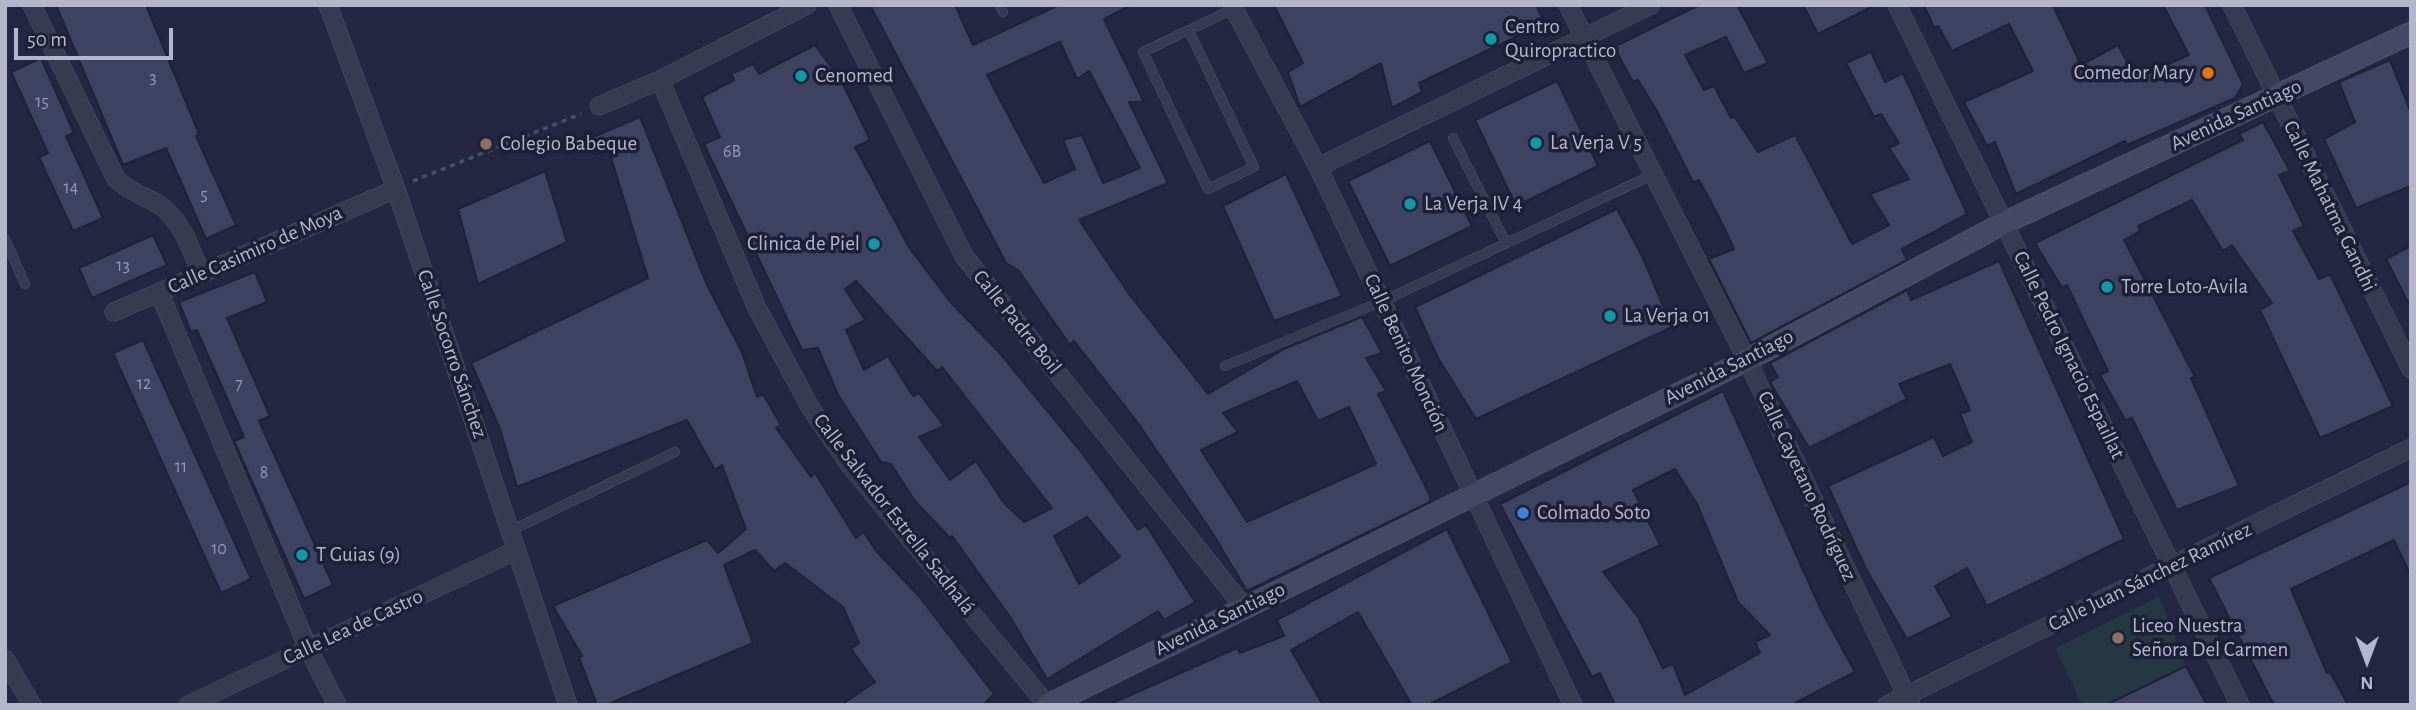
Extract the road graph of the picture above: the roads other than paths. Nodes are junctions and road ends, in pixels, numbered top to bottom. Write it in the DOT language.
graph roads {
  1 [pos="32,5"];
  2 [pos="328,5"];
  3 [pos="807,5"];
  4 [pos="838,5"];
  5 [pos="1568,5"];
  6 [pos="1651,5"];
  7 [pos="1897,5"];
  8 [pos="2232,5"];
  9 [pos="1233,7"];
  10 [pos="1189,31"];
  11 [pos="2411,33"];
  12 [pos="1584,38"];
  13 [pos="660,80"];
  14 [pos="2275,97"];
  15 [pos="599,106"];
  16 [pos="1453,138"];
  17 [pos="1318,167"];
  18 [pos="1652,175"];
  19 [pos="396,188"];
  20 [pos="2004,223"];
  21 [pos="5,239"];
  22 [pos="1506,243"];
  23 [pos="201,274"];
  24 [pos="25,284"];
  25 [pos="159,292"];
  26 [pos="1383,301"];
  27 [pos="114,312"];
  28 [pos="1747,360"];
  29 [pos="1225,366"];
  30 [pos="2411,369"];
  31 [pos="2411,448"];
  32 [pos="675,452"];
  33 [pos="1472,495"];
  34 [pos="512,530"];
  35 [pos="517,550"];
  36 [pos="2173,567"];
  37 [pos="1244,607"];
  38 [pos="308,648"];
  39 [pos="5,659"];
  40 [pos="1909,700"];
  41 [pos="32,705"];
  42 [pos="188,705"];
  43 [pos="337,705"];
  44 [pos="568,705"];
  45 [pos="1048,705"];
  46 [pos="1573,705"];
  47 [pos="1887,705"];
  48 [pos="2240,705"];
  1 -- 23 [label="street"];
  2 -- 19 [label="street, Calle Socorro Sánchez"];
  3 -- 13 [label="street"];
  4 -- 37 [label="street, Calle Padre Boil"];
  5 -- 12 [label="street, Calle Cayetano Rodríguez"];
  6 -- 12 [label="street"];
  7 -- 20 [label="street, Calle Pedro Ignacio Espaillat"];
  8 -- 14 [label="street, Calle Mahatma Gandhi"];
  9 -- 10 [label="lane"];
  9 -- 17 [label="street, Calle Benito Monción"];
  10 -- 10 [label="lane"];
  11 -- 14 [label="main road, Avenida Santiago"];
  12 -- 17 [label="street"];
  12 -- 18 [label="street, Calle Cayetano Rodríguez"];
  13 -- 15 [label="street"];
  13 -- 45 [label="street, Calle Salvador Estrella Sadhalá"];
  14 -- 20 [label="main road, Avenida Santiago"];
  14 -- 30 [label="street, Calle Mahatma Gandhi"];
  16 -- 22 [label="lane"];
  17 -- 26 [label="street, Calle Benito Monción"];
  18 -- 22 [label="lane"];
  18 -- 28 [label="street, Calle Cayetano Rodríguez"];
  19 -- 23 [label="street, Calle Casimiro de Moya"];
  19 -- 34 [label="street, Calle Socorro Sánchez"];
  20 -- 28 [label="main road, Avenida Santiago"];
  20 -- 36 [label="street, Calle Pedro Ignacio Espaillat"];
  21 -- 24 [label="lane"];
  22 -- 26 [label="lane"];
  23 -- 25 [label="street, Calle Casimiro de Moya"];
  25 -- 27 [label="street, Calle Casimiro de Moya"];
  25 -- 38 [label="street"];
  26 -- 29 [label="lane"];
  26 -- 33 [label="street, Calle Benito Monción"];
  28 -- 33 [label="main road, Avenida Santiago"];
  28 -- 40 [label="street, Calle Cayetano Rodríguez"];
  31 -- 36 [label="street, Calle Juan Sánchez Ramírez"];
  32 -- 34 [label="lane"];
  33 -- 37 [label="main road, Avenida Santiago"];
  33 -- 46 [label="street, Calle Benito Monción"];
  34 -- 35 [label="street, Calle Socorro Sánchez"];
  35 -- 38 [label="street, Calle Lea de Castro"];
  35 -- 44 [label="street, Calle Socorro Sánchez"];
  36 -- 40 [label="street, Calle Juan Sánchez Ramírez"];
  36 -- 48 [label="street, Calle Pedro Ignacio Espaillat"];
  37 -- 45 [label="main road, Avenida Santiago"];
  38 -- 42 [label="street, Calle Lea de Castro"];
  38 -- 43 [label="street"];
  39 -- 41 [label="street"];
  40 -- 47 [label="street, Calle Juan Sánchez Ramírez"];
}
